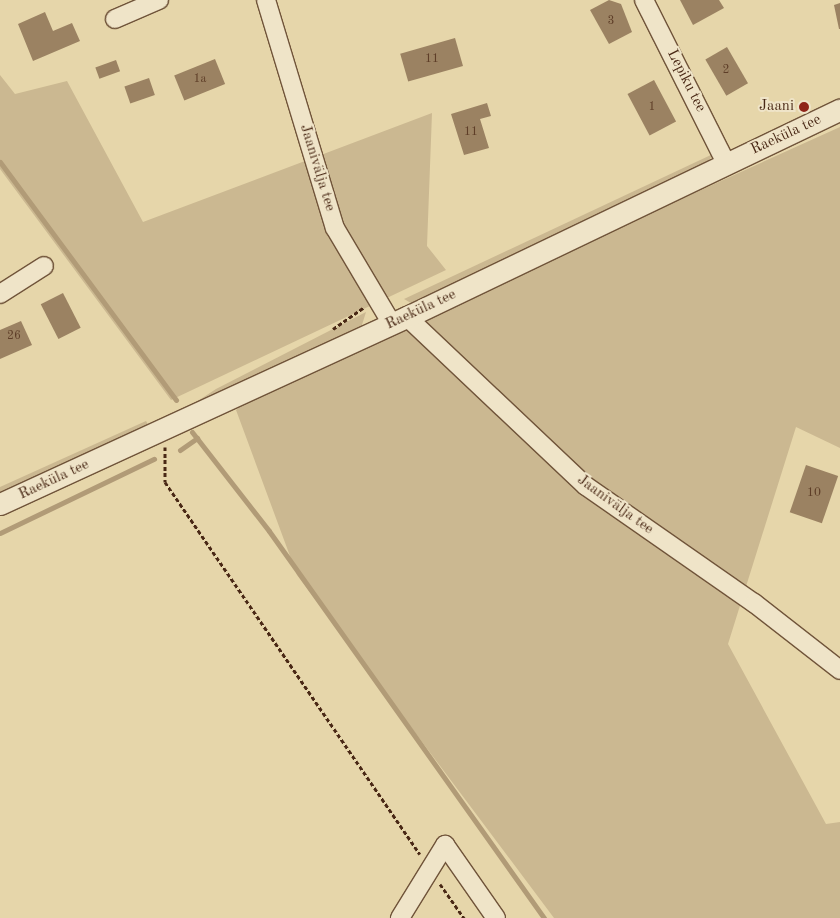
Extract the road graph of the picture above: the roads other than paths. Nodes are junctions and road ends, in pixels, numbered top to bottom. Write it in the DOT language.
graph roads {
  1 [pos="159,0"];
  2 [pos="266,0"];
  3 [pos="644,0"];
  4 [pos="115,19"];
  5 [pos="840,110"];
  6 [pos="726,163"];
  7 [pos="44,266"];
  8 [pos="0,294"];
  9 [pos="399,321"];
  10 [pos="0,504"];
  11 [pos="840,670"];
  12 [pos="408,914"];
  13 [pos="496,918"];
  1 -- 4 [label="street"];
  2 -- 9 [label="street, Jaanivälja tee"];
  3 -- 6 [label="street, Lepiku tee"];
  5 -- 6 [label="street, Raeküla tee"];
  6 -- 9 [label="street, Raeküla tee"];
  7 -- 8 [label="street"];
  9 -- 10 [label="street, Raeküla tee"];
  9 -- 11 [label="street, Jaanivälja tee"];
  12 -- 13 [label="street"];
}
